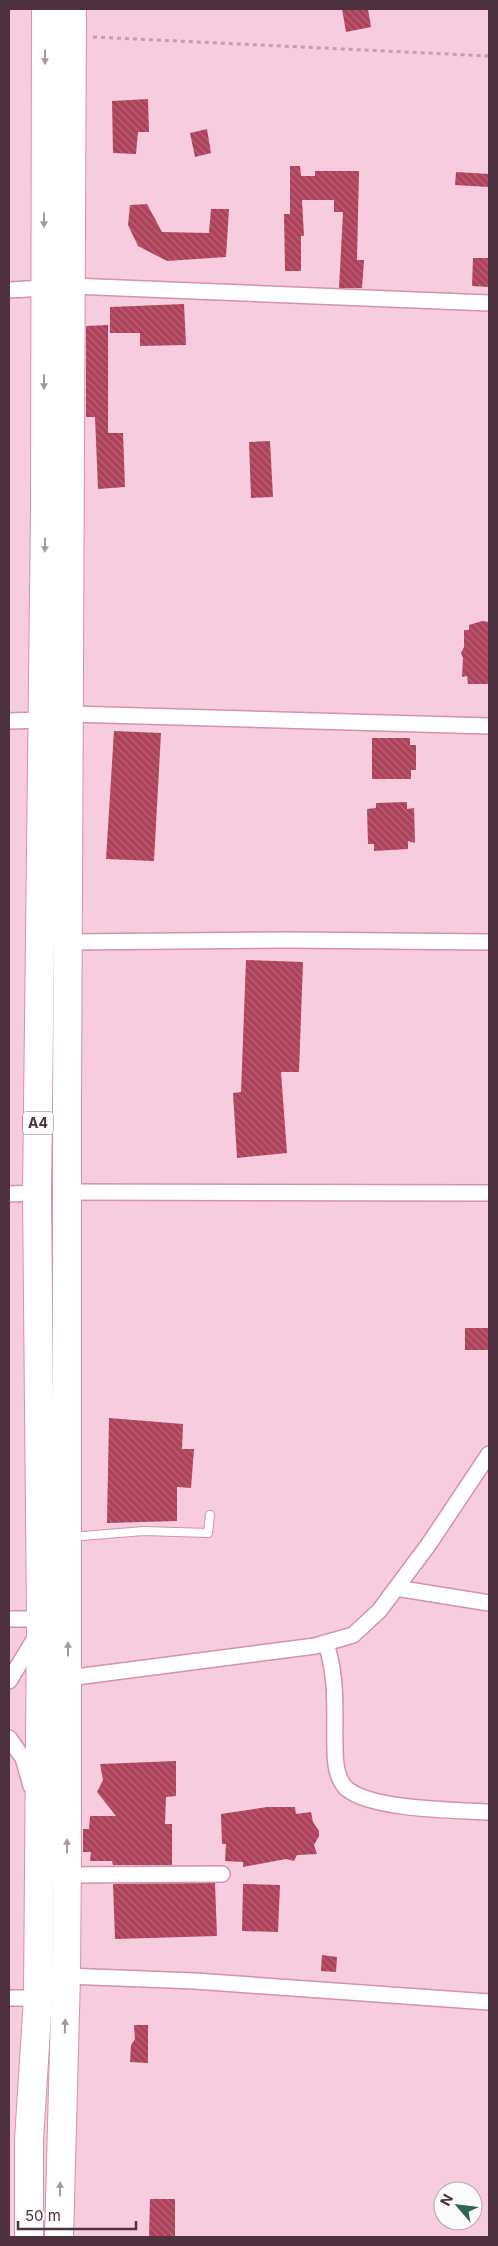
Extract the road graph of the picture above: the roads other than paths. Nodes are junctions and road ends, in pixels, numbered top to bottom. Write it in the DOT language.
graph roads {
  1 [pos="46,9"];
  2 [pos="72,9"];
  3 [pos="72,286"];
  4 [pos="44,288"];
  5 [pos="9,290"];
  6 [pos="489,303"];
  7 [pos="70,714"];
  8 [pos="43,720"];
  9 [pos="9,721"];
  10 [pos="489,726"];
  11 [pos="69,942"];
  12 [pos="489,942"];
  13 [pos="68,1192"];
  14 [pos="37,1193"];
  15 [pos="489,1193"];
  16 [pos="9,1194"];
  17 [pos="489,1454"];
  18 [pos="210,1514"];
  19 [pos="68,1537"];
  20 [pos="396,1588"];
  21 [pos="489,1603"];
  22 [pos="9,1619"];
  23 [pos="41,1623"];
  24 [pos="326,1644"];
  25 [pos="68,1678"];
  26 [pos="9,1681"];
  27 [pos="9,1738"];
  28 [pos="489,1812"];
  29 [pos="40,1836"];
  30 [pos="222,1874"];
  31 [pos="67,1875"];
  32 [pos="66,1976"];
  33 [pos="9,1998"];
  34 [pos="38,1998"];
  35 [pos="489,2002"];
  36 [pos="29,2237"];
  37 [pos="59,2237"];
  1 -- 4 [label="highway, A4, one-way"];
  2 -- 3 [label="highway, A4"];
  3 -- 6 [label="street"];
  3 -- 7 [label="highway, A4"];
  4 -- 5 [label="street"];
  4 -- 8 [label="highway, A4, one-way"];
  7 -- 10 [label="street"];
  7 -- 11 [label="highway, A4"];
  8 -- 9 [label="street"];
  8 -- 14 [label="highway, A4"];
  11 -- 12 [label="street"];
  11 -- 13 [label="highway, A4"];
  13 -- 15 [label="street"];
  13 -- 19 [label="highway, A4"];
  14 -- 16 [label="street"];
  14 -- 23 [label="highway, A4"];
  17 -- 20 [label="street"];
  18 -- 19 [label="lane"];
  25 -- 19 [label="highway, A4, one-way"];
  20 -- 21 [label="street"];
  20 -- 24 [label="street"];
  22 -- 23 [label="street"];
  23 -- 26 [label="street"];
  23 -- 29 [label="highway, A4"];
  24 -- 25 [label="street"];
  24 -- 28 [label="street"];
  31 -- 25 [label="highway, A4, one-way"];
  27 -- 29 [label="street"];
  29 -- 34 [label="highway, A4"];
  30 -- 31 [label="street"];
  31 -- 32 [label="highway, A4"];
  32 -- 35 [label="street"];
  37 -- 32 [label="highway, A4, one-way"];
  33 -- 34 [label="street"];
  34 -- 36 [label="highway, A4"];
}
